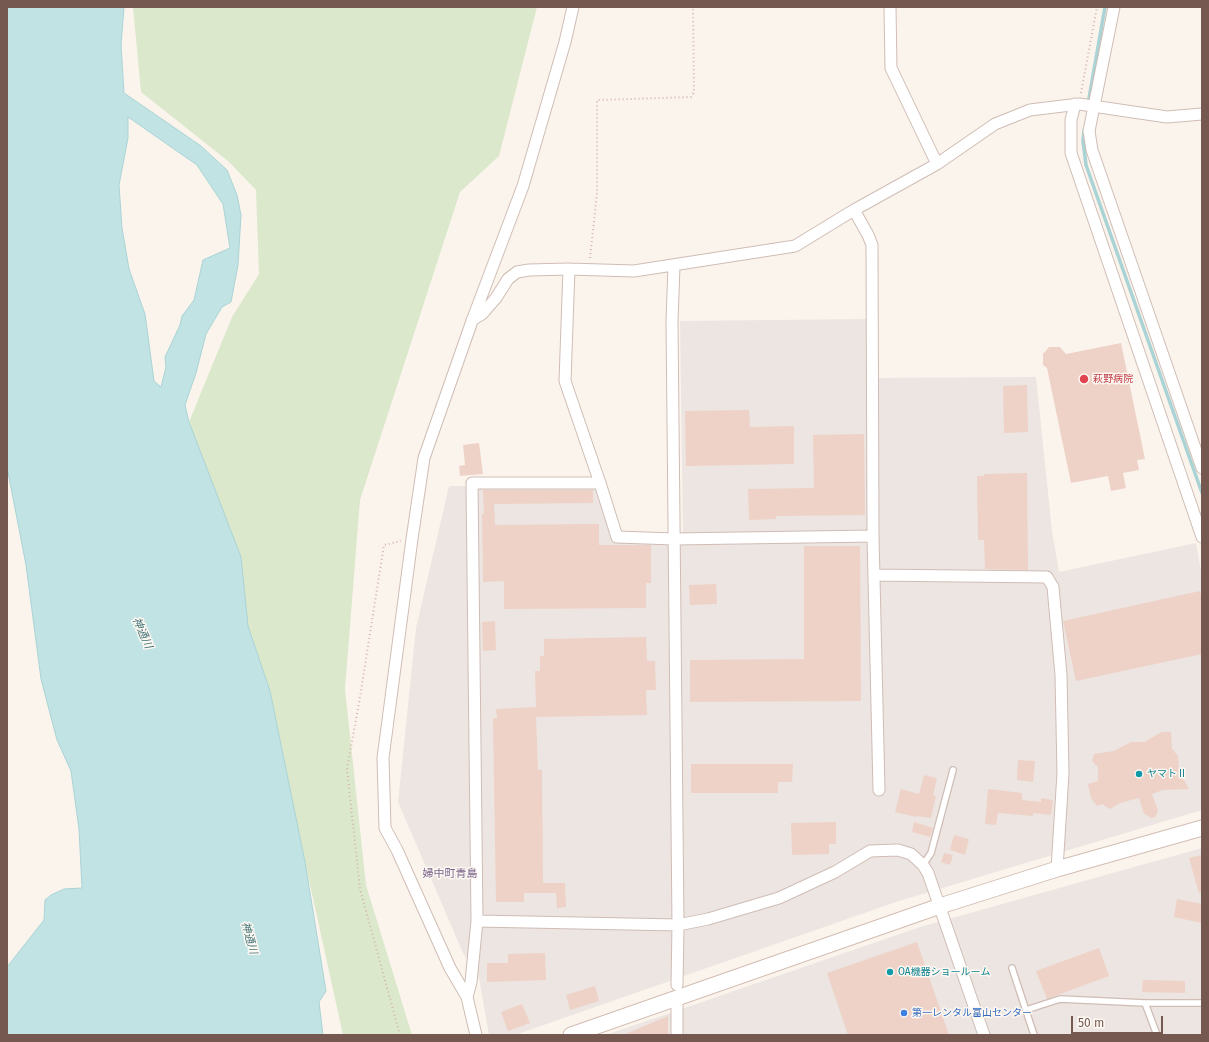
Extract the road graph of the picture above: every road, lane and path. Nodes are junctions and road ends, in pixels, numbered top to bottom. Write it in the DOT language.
graph roads {
  1 [pos="573,7"];
  2 [pos="693,7"];
  3 [pos="890,7"];
  4 [pos="1097,7"];
  5 [pos="1114,7"];
  6 [pos="1077,104"];
  7 [pos="1093,105"];
  8 [pos="1202,114"];
  9 [pos="936,164"];
  10 [pos="854,210"];
  11 [pos="674,266"];
  12 [pos="569,269"];
  13 [pos="589,269"];
  14 [pos="472,321"];
  15 [pos="1202,468"];
  16 [pos="600,483"];
  17 [pos="873,536"];
  18 [pos="1202,537"];
  19 [pos="412,538"];
  20 [pos="674,539"];
  21 [pos="874,574"];
  22 [pos="953,770"];
  23 [pos="879,790"];
  24 [pos="1202,828"];
  25 [pos="924,865"];
  26 [pos="1057,870"];
  27 [pos="940,906"];
  28 [pos="477,921"];
  29 [pos="678,925"];
  30 [pos="1012,968"];
  31 [pos="677,985"];
  32 [pos="467,997"];
  33 [pos="1146,1003"];
  34 [pos="1202,1003"];
  35 [pos="677,1005"];
  36 [pos="1026,1010"];
  37 [pos="400,1035"];
  38 [pos="476,1035"];
  39 [pos="571,1035"];
  40 [pos="677,1035"];
  41 [pos="984,1035"];
  42 [pos="1034,1035"];
  43 [pos="1157,1035"];
  1 -- 14 [label="street"];
  2 -- 13 [label="path"];
  3 -- 9 [label="street"];
  4 -- 6 [label="path"];
  5 -- 7 [label="street"];
  6 -- 7 [label="street"];
  6 -- 9 [label="street"];
  6 -- 18 [label="street"];
  7 -- 8 [label="street"];
  7 -- 15 [label="street"];
  9 -- 10 [label="street"];
  10 -- 11 [label="street"];
  10 -- 17 [label="street"];
  11 -- 13 [label="street"];
  11 -- 20 [label="street"];
  12 -- 13 [label="street"];
  12 -- 14 [label="street"];
  12 -- 16 [label="street"];
  14 -- 19 [label="street"];
  16 -- 20 [label="street"];
  16 -- 28 [label="street"];
  17 -- 20 [label="street"];
  17 -- 21 [label="street"];
  19 -- 32 [label="street"];
  19 -- 37 [label="path"];
  20 -- 29 [label="street"];
  21 -- 23 [label="street"];
  21 -- 26 [label="street"];
  22 -- 25 [label="lane"];
  24 -- 26 [label="street"];
  25 -- 27 [label="street"];
  25 -- 29 [label="street"];
  26 -- 27 [label="street"];
  27 -- 39 [label="street"];
  27 -- 41 [label="street"];
  28 -- 29 [label="street"];
  28 -- 32 [label="street"];
  29 -- 31 [label="street"];
  30 -- 36 [label="lane"];
  32 -- 38 [label="street"];
  33 -- 34 [label="lane"];
  33 -- 36 [label="lane"];
  33 -- 43 [label="lane"];
  35 -- 40 [label="street"];
  36 -- 42 [label="lane"];
}
